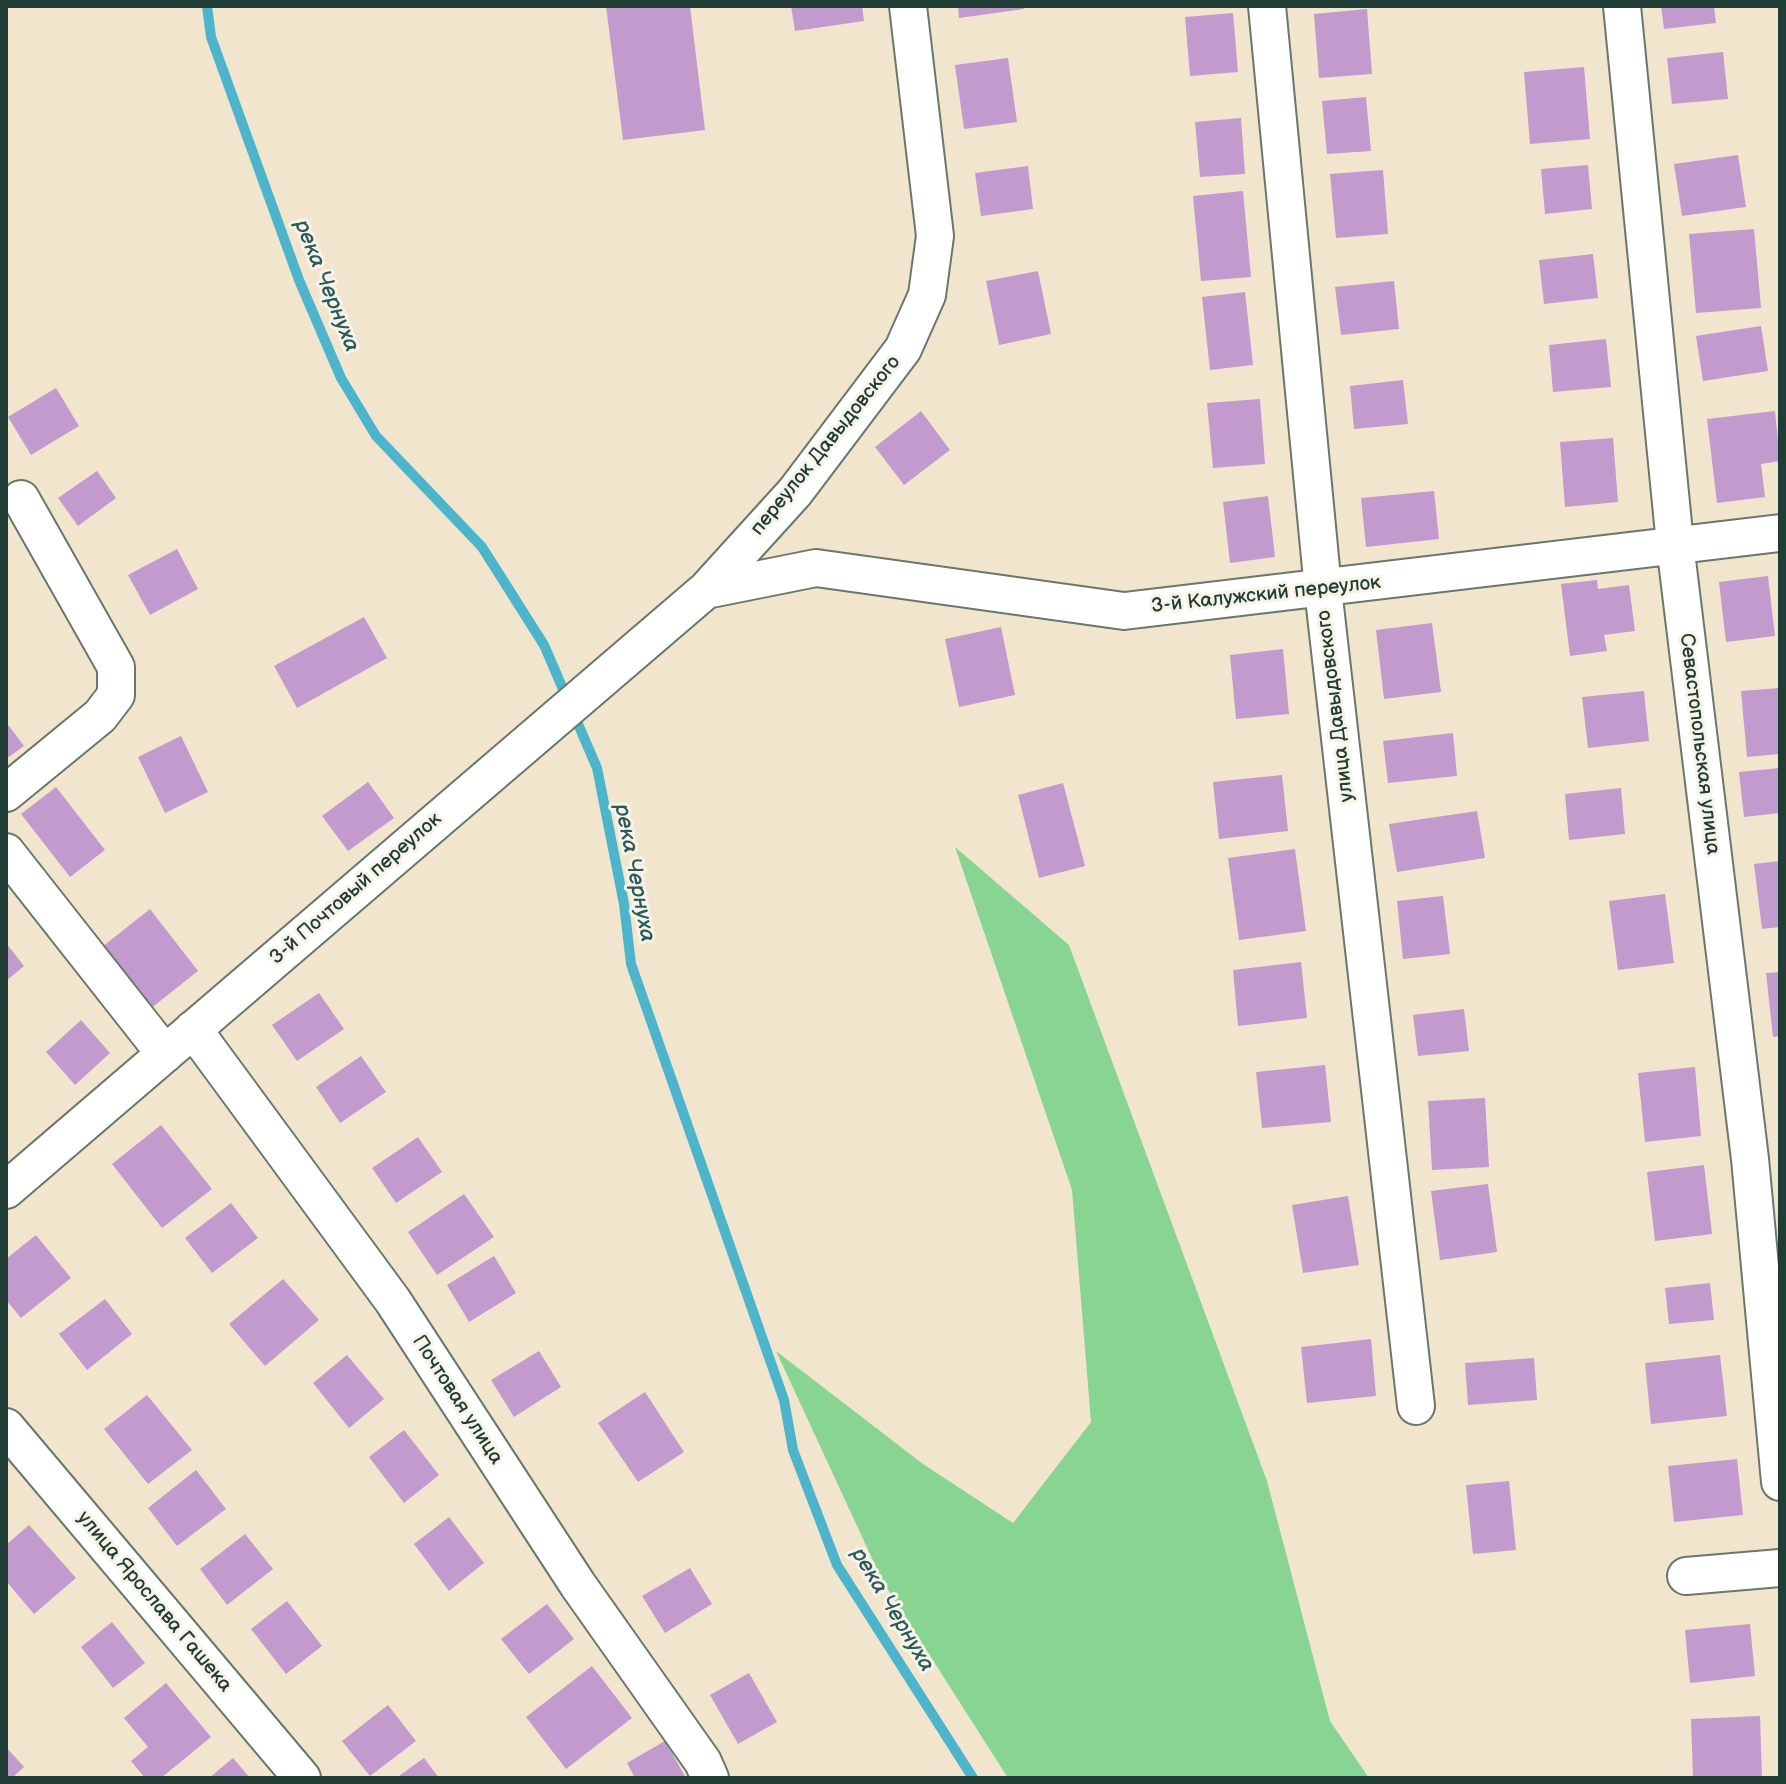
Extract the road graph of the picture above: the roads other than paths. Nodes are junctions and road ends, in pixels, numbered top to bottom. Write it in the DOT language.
graph roads {
  1 [pos="908,6"];
  2 [pos="1267,6"];
  3 [pos="1622,6"];
  4 [pos="21,499"];
  5 [pos="1780,533"];
  6 [pos="1675,544"];
  7 [pos="1323,589"];
  8 [pos="706,590"];
  9 [pos="6,793"];
  10 [pos="6,852"];
  11 [pos="193,1029"];
  12 [pos="165,1054"];
  13 [pos="6,1190"];
  14 [pos="1416,1406"];
  15 [pos="6,1427"];
  16 [pos="1780,1482"];
  17 [pos="1780,1568"];
  18 [pos="1686,1576"];
  19 [pos="302,1778"];
  20 [pos="710,1778"];
  1 -- 8 [label="street, переулок Давыдовского"];
  2 -- 7 [label="street, улица Давыдовского"];
  3 -- 6 [label="street, Севастопольская улица"];
  4 -- 9 [label="street"];
  5 -- 6 [label="street, 3-й Калужский переулок"];
  6 -- 7 [label="street, 3-й Калужский переулок"];
  6 -- 16 [label="street, Севастопольская улица"];
  7 -- 8 [label="street, 3-й Калужский переулок"];
  7 -- 14 [label="street, улица Давыдовского"];
  8 -- 11 [label="street, 3-й Почтовый переулок"];
  10 -- 12 [label="street"];
  11 -- 12 [label="street, 3-й Почтовый переулок"];
  11 -- 20 [label="street, Почтовая улица"];
  12 -- 13 [label="street, 3-й Почтовый переулок"];
  15 -- 19 [label="street, улица Ярослава Гашека"];
  17 -- 18 [label="street"];
}
